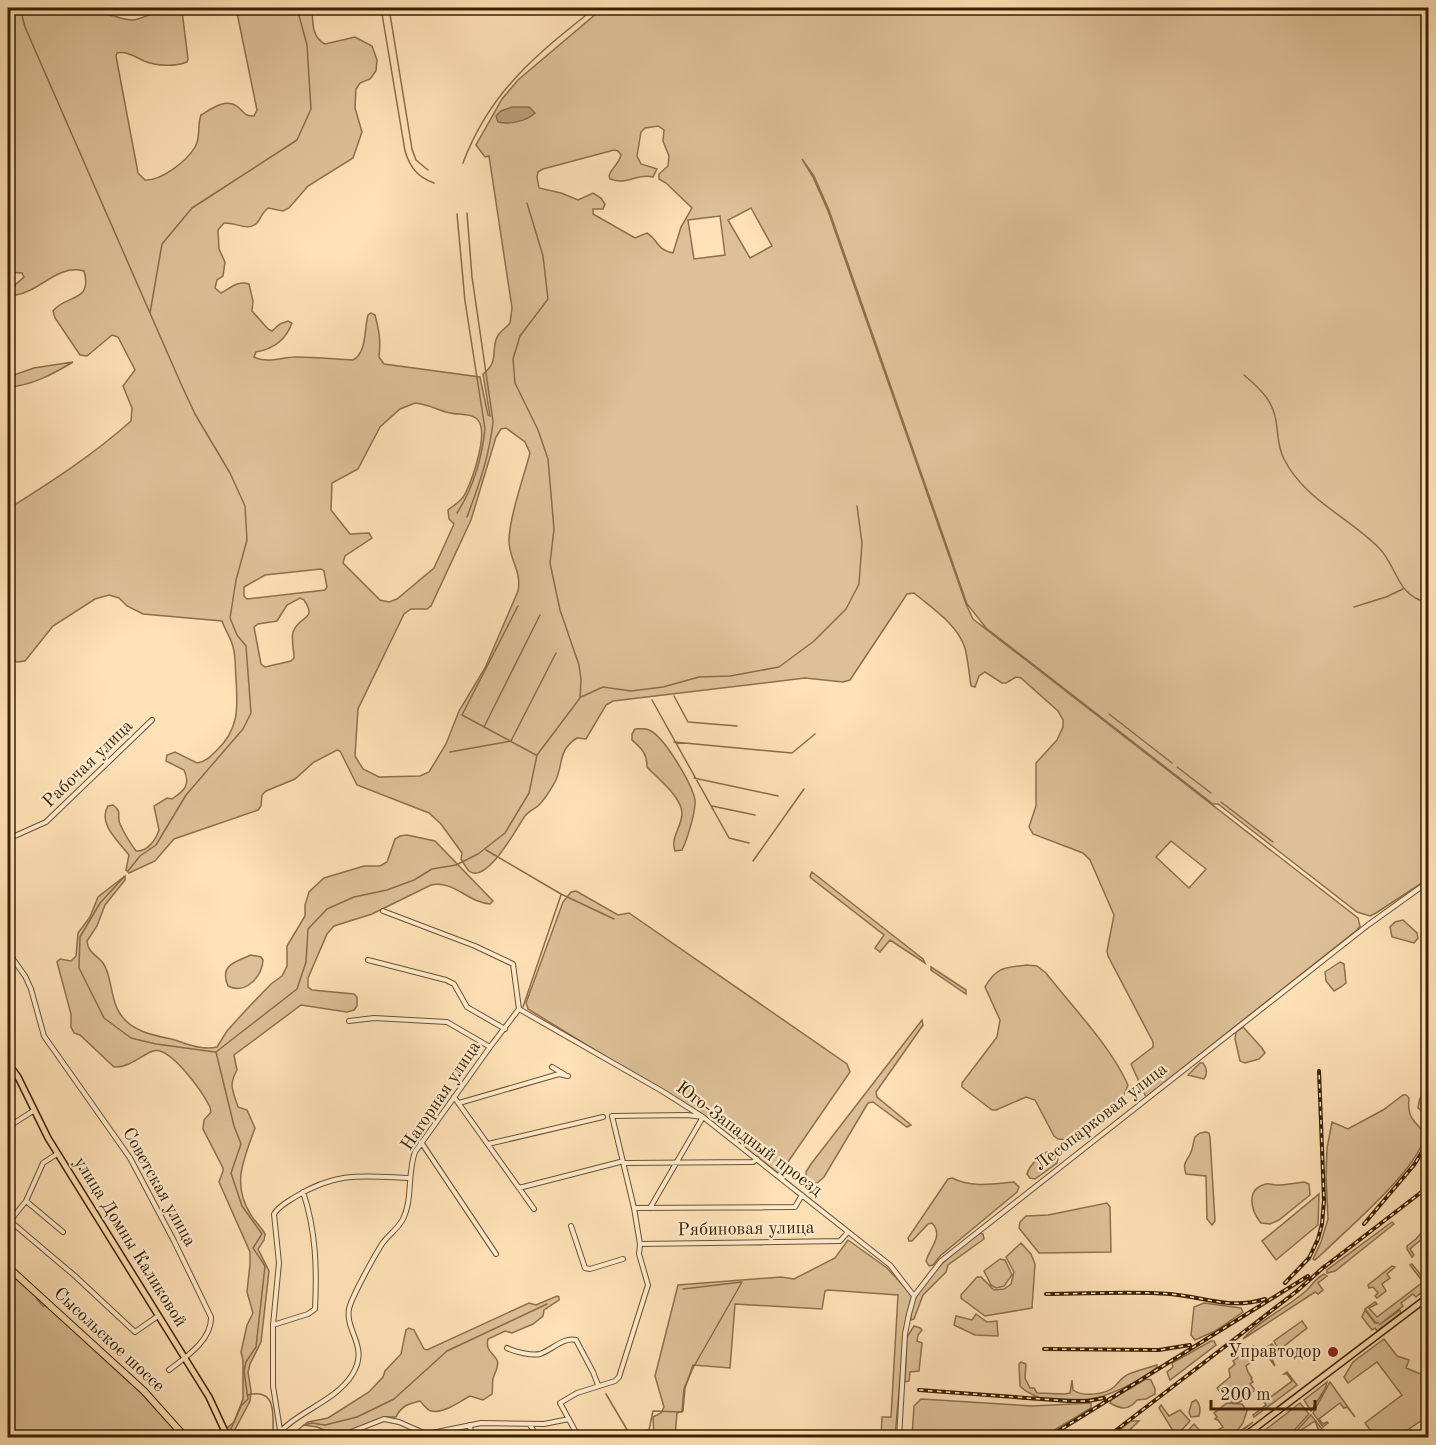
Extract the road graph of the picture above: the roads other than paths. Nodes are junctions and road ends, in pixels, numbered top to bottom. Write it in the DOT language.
graph roads {
  1 [pos="152,720"];
  2 [pos="8,839"];
  3 [pos="1428,882"];
  4 [pos="383,910"];
  5 [pos="8,952"];
  6 [pos="368,960"];
  7 [pos="519,1009"];
  8 [pos="349,1021"];
  9 [pos="505,1029"];
  10 [pos="490,1047"];
  11 [pos="8,1063"];
  12 [pos="552,1067"];
  13 [pos="454,1097"];
  14 [pos="459,1103"];
  15 [pos="33,1111"];
  16 [pos="603,1117"];
  17 [pos="703,1117"];
  18 [pos="8,1127"];
  19 [pos="421,1143"];
  20 [pos="488,1144"];
  21 [pos="57,1154"];
  22 [pos="757,1159"];
  23 [pos="622,1163"];
  24 [pos="676,1163"];
  25 [pos="409,1178"];
  26 [pos="519,1188"];
  27 [pos="303,1192"];
  28 [pos="802,1195"];
  29 [pos="26,1201"];
  30 [pos="634,1208"];
  31 [pos="650,1208"];
  32 [pos="534,1209"];
  33 [pos="571,1226"];
  34 [pos="63,1232"];
  35 [pos="848,1232"];
  36 [pos="640,1244"];
  37 [pos="496,1254"];
  38 [pos="623,1259"];
  39 [pos="8,1267"];
  40 [pos="914,1296"];
  41 [pos="1428,1297"];
  42 [pos="158,1316"];
  43 [pos="273,1325"];
  44 [pos="507,1348"];
  45 [pos="185,1358"];
  46 [pos="170,1370"];
  47 [pos="598,1385"];
  48 [pos="569,1419"];
  49 [pos="469,1425"];
  50 [pos="530,1425"];
  51 [pos="280,1430"];
  52 [pos="424,1435"];
  53 [pos="186,1437"];
  54 [pos="228,1437"];
  55 [pos="275,1437"];
  56 [pos="314,1437"];
  57 [pos="474,1437"];
  58 [pos="538,1437"];
  59 [pos="579,1437"];
  60 [pos="898,1437"];
  61 [pos="1242,1437"];
  1 -- 2 [label="street, Рабочая улица"];
  3 -- 40 [label="street, Лесопарковая улица"];
  4 -- 7 [label="street"];
  5 -- 45 [label="street, Советская улица"];
  6 -- 9 [label="street"];
  7 -- 9 [label="street, Нагорная улица"];
  7 -- 17 [label="street, Юго-Западный проезд"];
  8 -- 10 [label="street"];
  9 -- 10 [label="street, Нагорная улица"];
  10 -- 13 [label="street, Нагорная улица"];
  11 -- 15 [label="main road, улица Домны Каликовой"];
  12 -- 14 [label="street"];
  13 -- 14 [label="street"];
  13 -- 19 [label="street, Нагорная улица"];
  14 -- 20 [label="street"];
  15 -- 18 [label="street"];
  15 -- 21 [label="main road, улица Домны Каликовой"];
  16 -- 20 [label="street"];
  17 -- 22 [label="street, Юго-Западный проезд"];
  17 -- 23 [label="street"];
  17 -- 24 [label="street"];
  19 -- 25 [label="street, Нагорная улица"];
  19 -- 37 [label="street"];
  20 -- 26 [label="street"];
  21 -- 29 [label="street"];
  21 -- 42 [label="main road, улица Домны Каликовой"];
  22 -- 24 [label="street"];
  22 -- 28 [label="street, Юго-Западный проезд"];
  23 -- 24 [label="street"];
  23 -- 26 [label="street"];
  23 -- 30 [label="street"];
  24 -- 31 [label="street"];
  25 -- 27 [label="street"];
  25 -- 51 [label="street, Нагорная улица"];
  26 -- 32 [label="street"];
  27 -- 43 [label="street"];
  27 -- 43 [label="street"];
  28 -- 31 [label="street"];
  28 -- 35 [label="street, Юго-Западный проезд"];
  29 -- 34 [label="street"];
  29 -- 42 [label="street"];
  30 -- 31 [label="street"];
  30 -- 36 [label="street"];
  33 -- 38 [label="street"];
  35 -- 36 [label="street, Рябиновая улица"];
  35 -- 40 [label="street, Юго-Западный проезд"];
  36 -- 47 [label="street"];
  39 -- 53 [label="highway, Сысольское шоссе"];
  40 -- 60 [label="street, Лесопарковая улица"];
  41 -- 61 [label="main road"];
  42 -- 45 [label="main road, улица Домны Каликовой"];
  43 -- 51 [label="street"];
  44 -- 47 [label="street"];
  45 -- 46 [label="street, Советская улица"];
  45 -- 54 [label="main road, улица Домны Каликовой"];
  47 -- 48 [label="street"];
  48 -- 50 [label="street"];
  48 -- 59 [label="street"];
  49 -- 50 [label="street"];
  49 -- 52 [label="street"];
  49 -- 57 [label="street"];
  50 -- 58 [label="street"];
  51 -- 55 [label="street, Нагорная улица"];
  52 -- 56 [label="street"];
}
